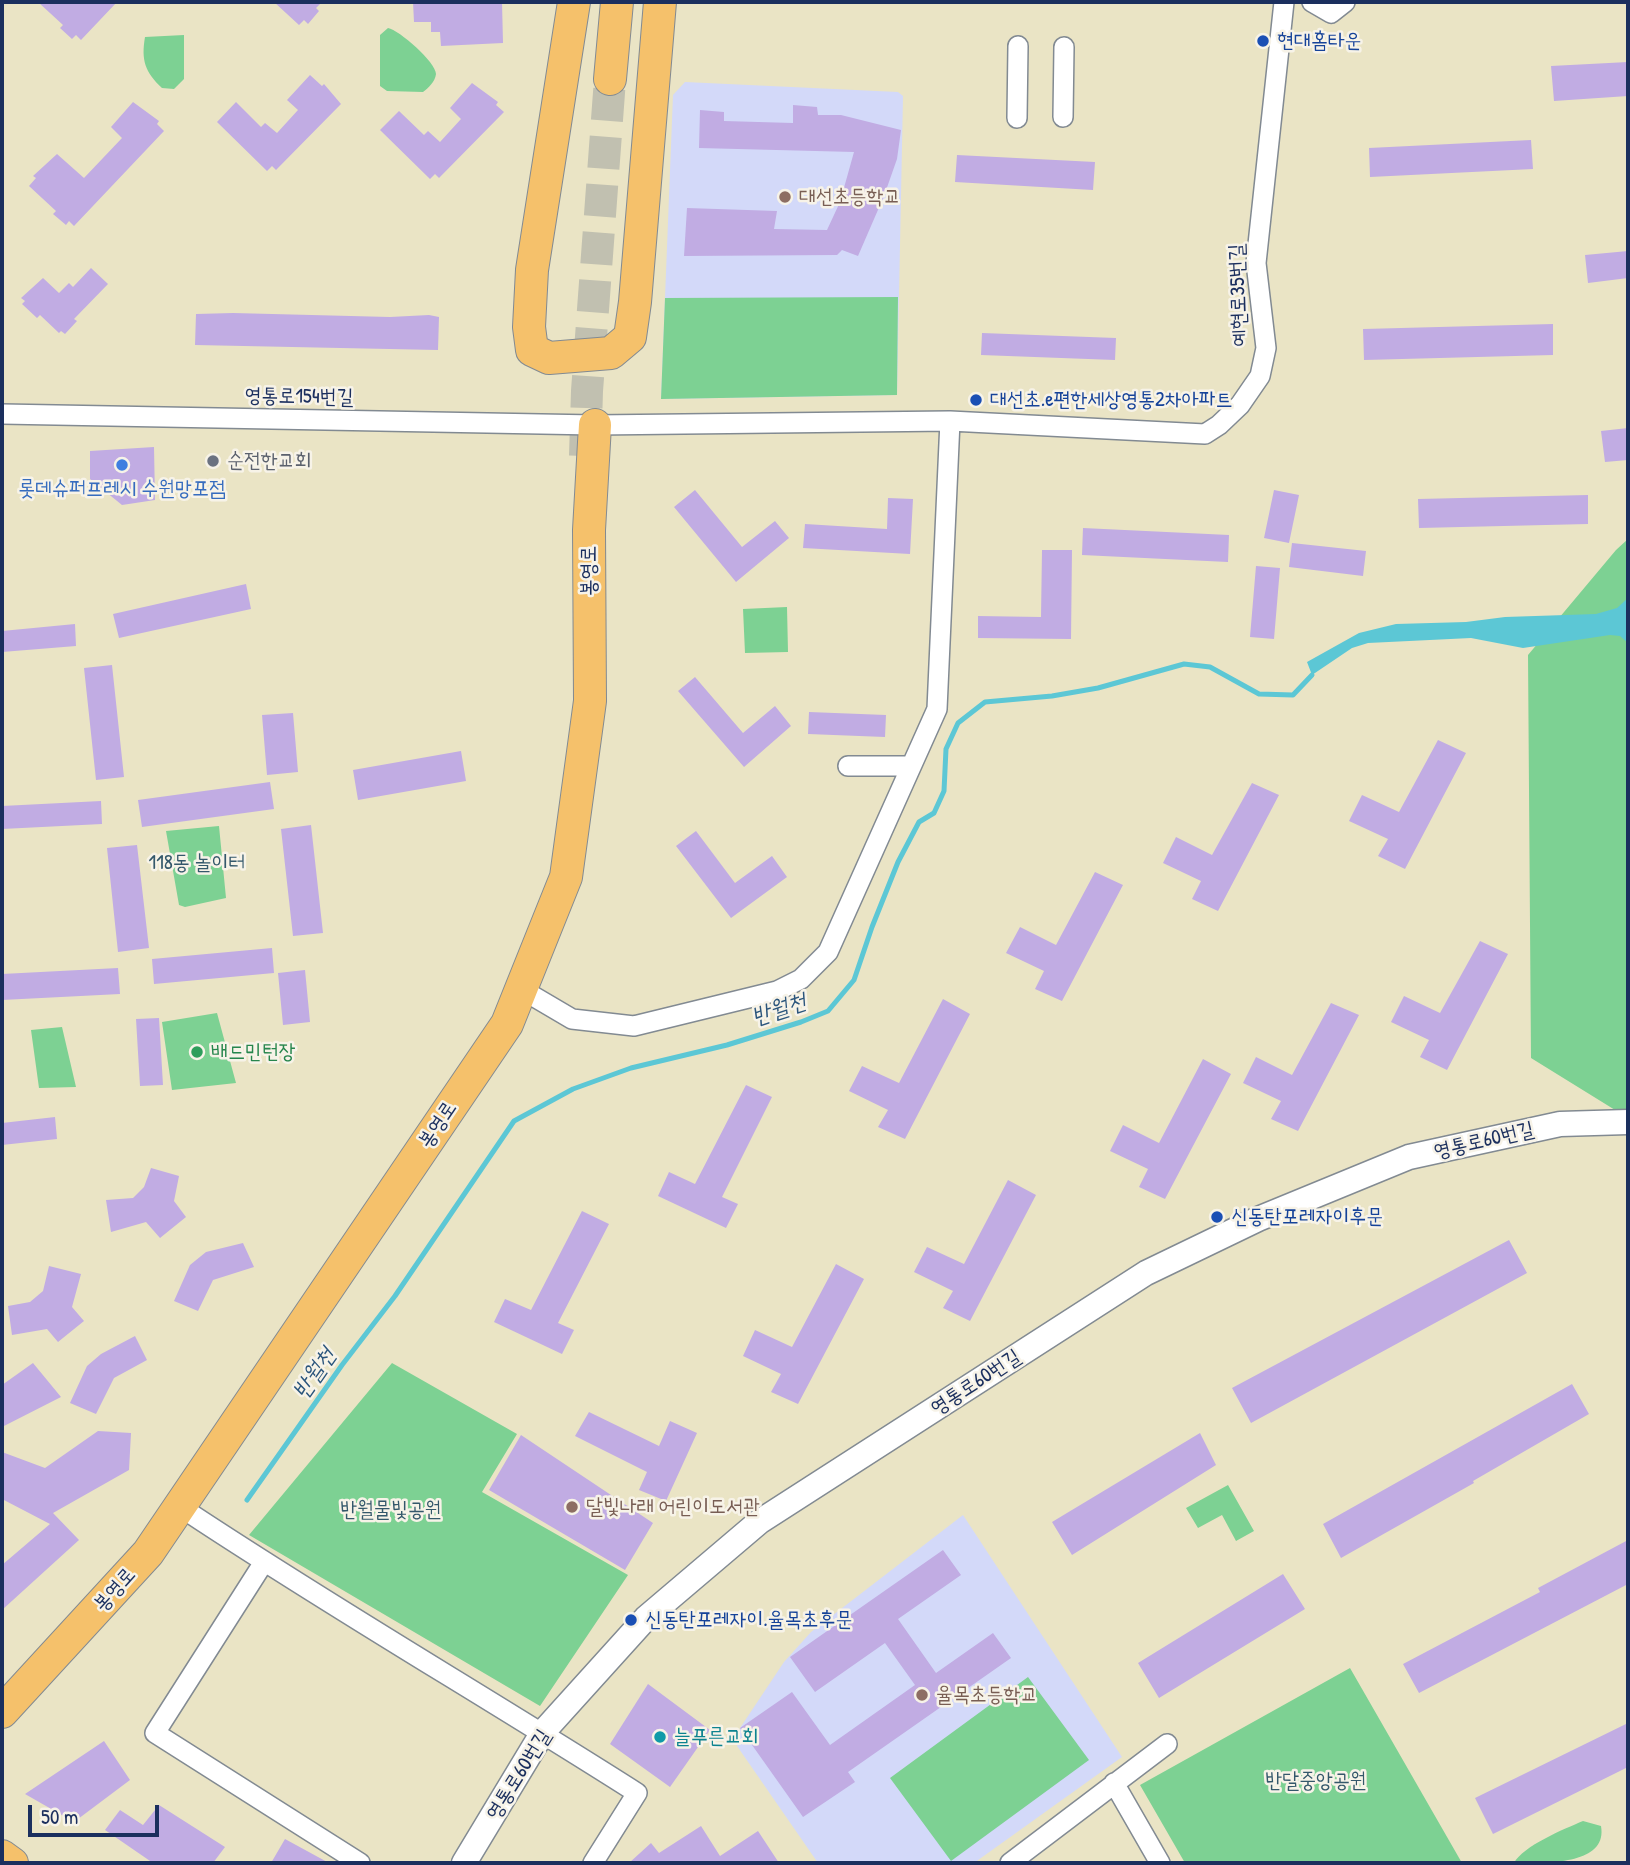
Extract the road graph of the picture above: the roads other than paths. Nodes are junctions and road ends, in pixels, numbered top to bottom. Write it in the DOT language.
graph roads {
  1 [pos="574,2"];
  2 [pos="617,2"];
  3 [pos="660,2"];
  4 [pos="1284,2"];
  5 [pos="1312,2"];
  6 [pos="1345,2"];
  7 [pos="1018,46"];
  8 [pos="1064,47"];
  9 [pos="610,79"];
  10 [pos="1063,117"];
  11 [pos="1017,118"];
  12 [pos="2,414"];
  13 [pos="950,421"];
  14 [pos="594,425"];
  15 [pos="911,765"];
  16 [pos="848,766"];
  17 [pos="521,989"];
  18 [pos="1628,1122"];
  19 [pos="179,1506"];
  20 [pos="264,1562"];
  21 [pos="2,1712"];
  22 [pos="543,1732"];
  23 [pos="1167,1744"];
  24 [pos="1114,1783"];
  25 [pos="360,1863"];
  26 [pos="464,1863"];
  27 [pos="593,1863"];
  28 [pos="1010,1863"];
  29 [pos="1160,1863"];
  1 -- 3 [label="highway"];
  2 -- 9 [label="highway"];
  4 -- 13 [label="street, 예현로35번길"];
  5 -- 6 [label="street"];
  7 -- 11 [label="street"];
  8 -- 10 [label="street"];
  12 -- 14 [label="street, 영통로154번길"];
  13 -- 14 [label="street, 예현로35번길"];
  13 -- 15 [label="street"];
  14 -- 17 [label="highway, 봉영로"];
  15 -- 16 [label="street"];
  15 -- 17 [label="street"];
  17 -- 19 [label="highway, 봉영로"];
  18 -- 22 [label="street, 영통로60번길"];
  19 -- 20 [label="street"];
  19 -- 21 [label="highway, 봉영로"];
  20 -- 22 [label="street"];
  20 -- 25 [label="street"];
  22 -- 26 [label="street, 영통로60번길"];
  22 -- 27 [label="street"];
  23 -- 24 [label="street"];
  24 -- 28 [label="street"];
  24 -- 29 [label="street"];
}
